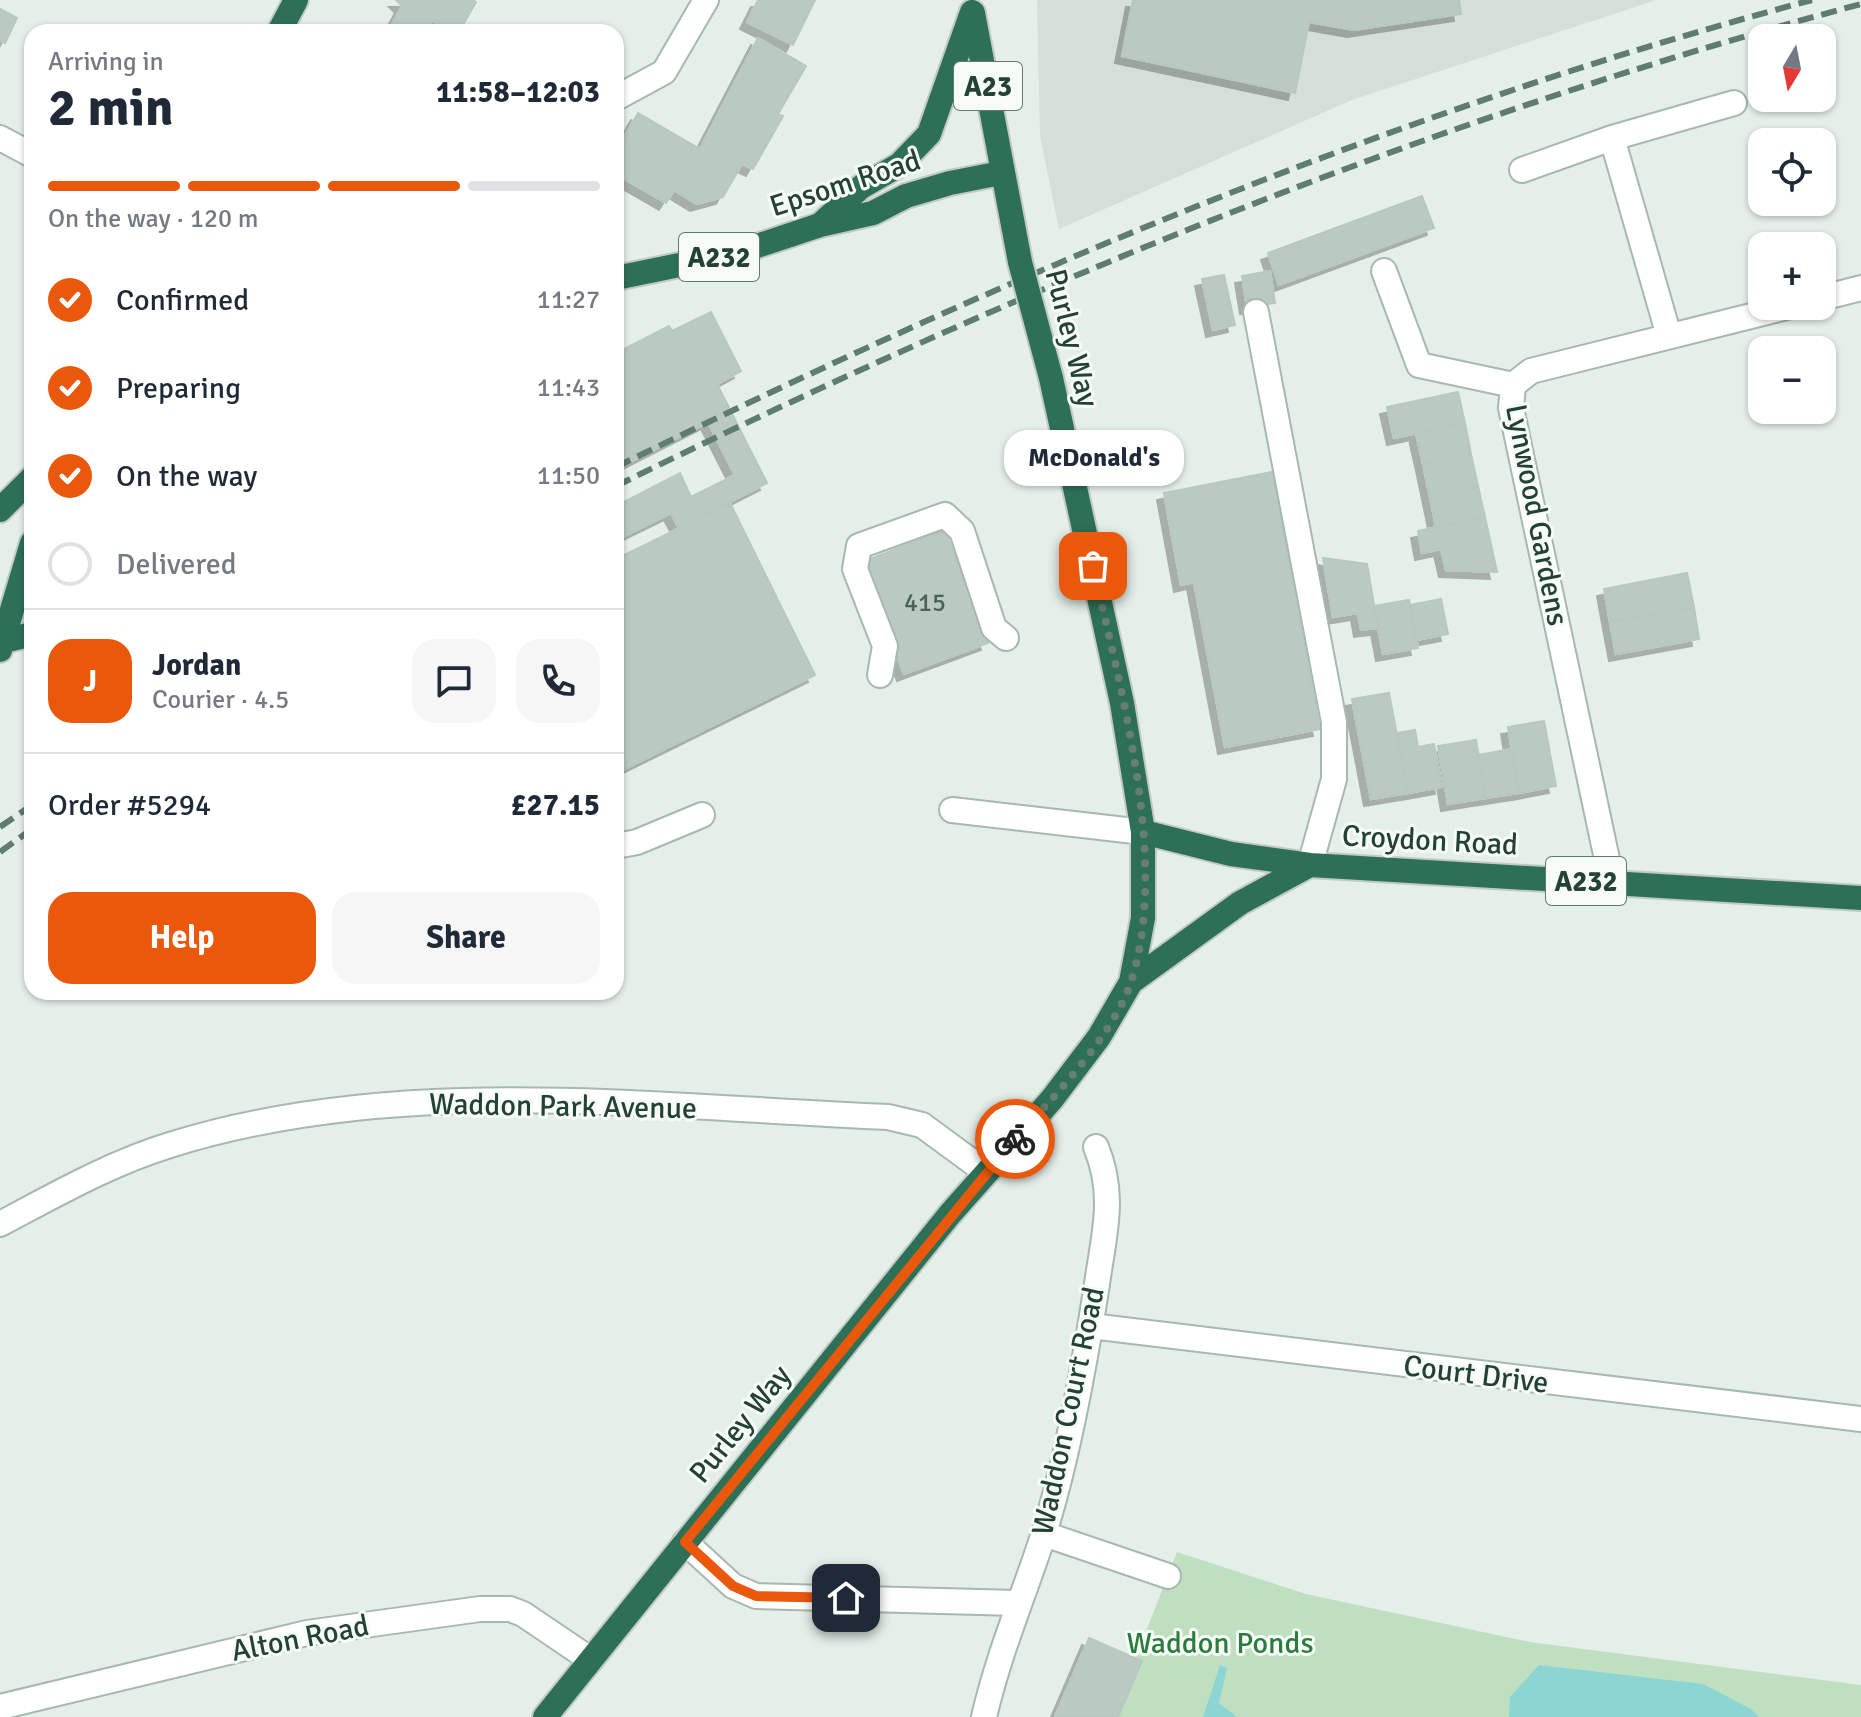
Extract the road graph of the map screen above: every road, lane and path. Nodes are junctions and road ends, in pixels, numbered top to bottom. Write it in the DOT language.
graph roads {
  1 [pos="296,0"];
  2 [pos="706,0"];
  3 [pos="973,6"];
  4 [pos="283,24"];
  5 [pos="624,94"];
  6 [pos="1734,103"];
  7 [pos="0,138"];
  8 [pos="1612,138"];
  9 [pos="24,151"];
  10 [pos="1522,170"];
  11 [pos="1001,173"];
  12 [pos="820,225"];
  13 [pos="1384,271"];
  14 [pos="624,276"];
  15 [pos="1861,288"];
  16 [pos="1836,294"];
  17 [pos="1256,312"];
  18 [pos="1748,317"];
  19 [pos="1669,336"];
  20 [pos="1513,385"];
  21 [pos="24,486"];
  22 [pos="0,510"];
  23 [pos="24,570"];
  24 [pos="24,637"];
  25 [pos="1006,638"];
  26 [pos="2,644"];
  27 [pos="880,675"];
  28 [pos="952,810"];
  29 [pos="702,815"];
  30 [pos="1143,832"];
  31 [pos="624,844"];
  32 [pos="1310,865"];
  33 [pos="1612,883"];
  34 [pos="1861,898"];
  35 [pos="1131,982"];
  36 [pos="1096,1147"];
  37 [pos="986,1172"];
  38 [pos="0,1224"];
  39 [pos="1091,1326"];
  40 [pos="1861,1419"];
  41 [pos="1044,1534"];
  42 [pos="685,1542"];
  43 [pos="1168,1576"];
  44 [pos="1017,1603"];
  45 [pos="591,1660"];
  46 [pos="0,1707"];
  47 [pos="545,1717"];
  48 [pos="984,1717"];
  1 -- 4 [label="highway"];
  2 -- 5 [label="street"];
  3 -- 11 [label="highway, Purley Way / A23"];
  3 -- 12 [label="highway"];
  6 -- 8 [label="street"];
  7 -- 9 [label="street"];
  8 -- 10 [label="street"];
  8 -- 19 [label="street"];
  11 -- 12 [label="highway, Epsom Road / A232"];
  11 -- 30 [label="highway, Purley Way / A23, bridge"];
  12 -- 14 [label="highway, Epsom Road / A232"];
  13 -- 20 [label="street"];
  15 -- 16 [label="street"];
  17 -- 32 [label="street"];
  18 -- 19 [label="street, Lynwood Gardens"];
  19 -- 20 [label="street, Lynwood Gardens"];
  20 -- 33 [label="street, Lynwood Gardens"];
  21 -- 22 [label="highway"];
  23 -- 26 [label="highway"];
  24 -- 26 [label="highway"];
  25 -- 27 [label="street"];
  28 -- 30 [label="street"];
  29 -- 31 [label="street"];
  30 -- 32 [label="highway, Croydon Road / A232"];
  30 -- 35 [label="highway, A23"];
  32 -- 33 [label="highway, Croydon Road / A232"];
  32 -- 35 [label="highway"];
  33 -- 34 [label="highway, Croydon Road / A232"];
  35 -- 37 [label="highway, A23"];
  36 -- 39 [label="street, Waddon Court Road"];
  37 -- 38 [label="street, Waddon Park Avenue"];
  37 -- 42 [label="highway, Purley Way / A23"];
  39 -- 40 [label="street, Court Drive"];
  39 -- 41 [label="street, Waddon Court Road"];
  41 -- 43 [label="street"];
  41 -- 44 [label="street, Waddon Court Road"];
  42 -- 44 [label="street"];
  42 -- 45 [label="highway, Purley Way / A23"];
  44 -- 48 [label="street, Waddon Court Road"];
  45 -- 46 [label="street, Alton Road"];
  45 -- 47 [label="highway, Purley Way / A23"];
}
